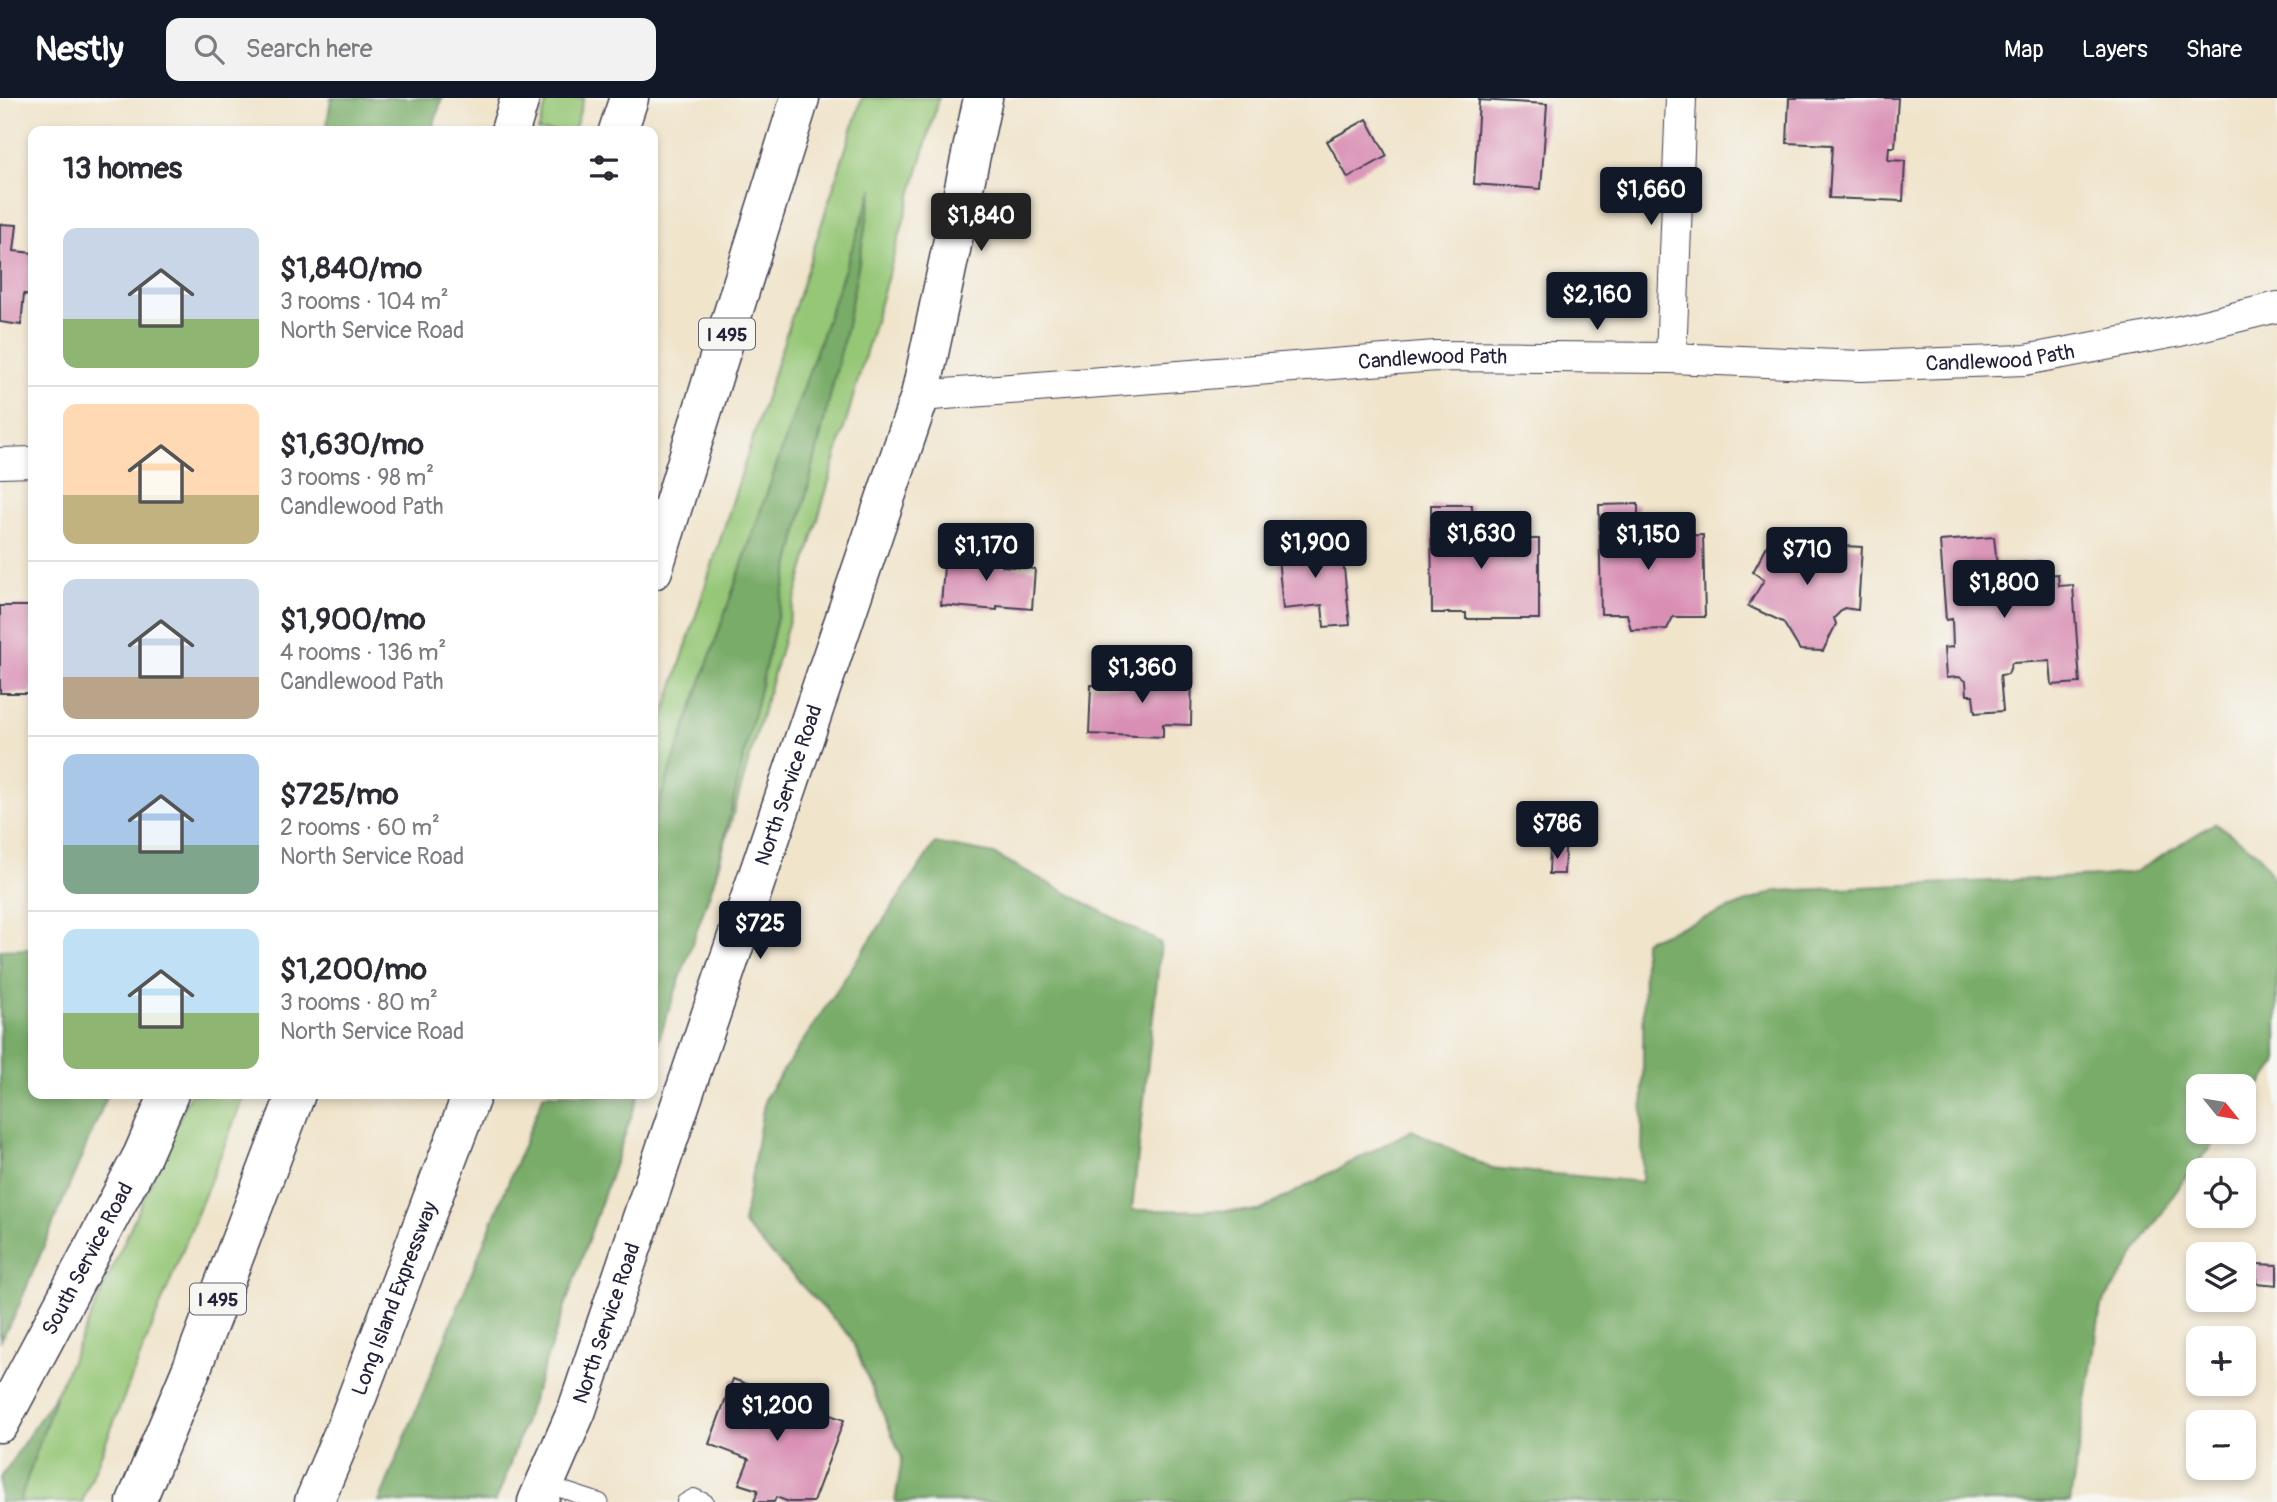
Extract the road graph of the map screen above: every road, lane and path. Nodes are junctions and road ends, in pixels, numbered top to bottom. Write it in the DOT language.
graph roads {
  1 [pos="520,98"];
  2 [pos="628,98"];
  3 [pos="800,98"];
  4 [pos="983,98"];
  5 [pos="1681,98"];
  6 [pos="512,126"];
  7 [pos="620,126"];
  8 [pos="2277,307"];
  9 [pos="1671,358"];
  10 [pos="920,396"];
  11 [pos="28,462"];
  12 [pos="0,463"];
  13 [pos="658,554"];
  14 [pos="167,1099"];
  15 [pos="294,1099"];
  16 [pos="470,1099"];
  17 [pos="0,1423"];
  18 [pos="541,1493"];
  19 [pos="136,1502"];
  20 [pos="314,1502"];
  21 [pos="600,1502"];
  22 [pos="685,1502"];
  23 [pos="705,1502"];
  1 -- 6 [label="main road"];
  2 -- 7 [label="main road"];
  3 -- 13 [label="main road, I 495"];
  4 -- 10 [label="main road, North Service Road"];
  5 -- 9 [label="street"];
  8 -- 9 [label="street, Candlewood Path"];
  9 -- 10 [label="street, Candlewood Path"];
  10 -- 18 [label="main road, North Service Road"];
  11 -- 12 [label="street"];
  14 -- 17 [label="main road, South Service Road"];
  15 -- 19 [label="main road, I 495"];
  16 -- 20 [label="main road, Long Island Expressway"];
  18 -- 21 [label="lane"];
  22 -- 23 [label="lane"];
}
